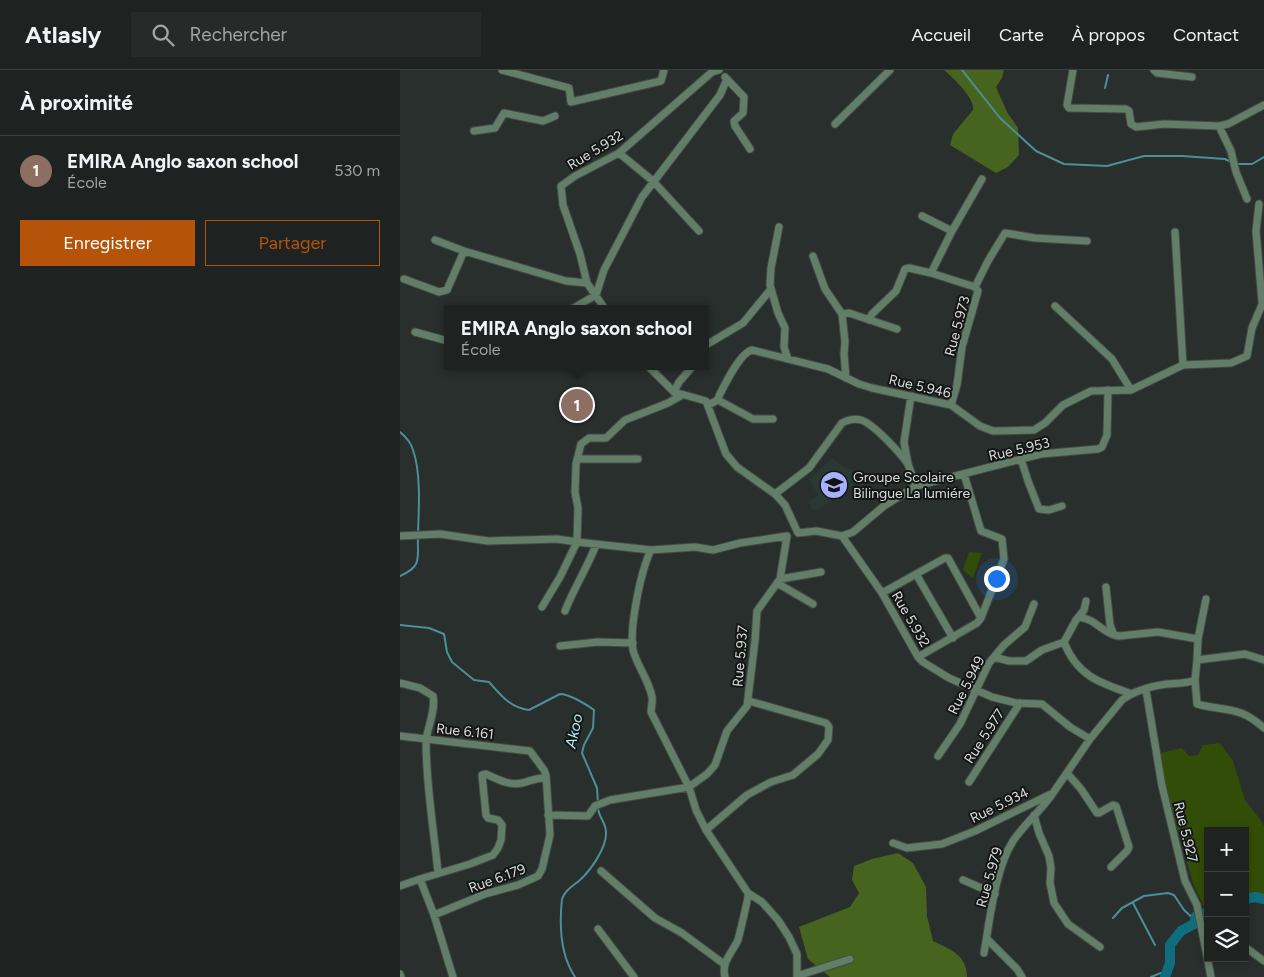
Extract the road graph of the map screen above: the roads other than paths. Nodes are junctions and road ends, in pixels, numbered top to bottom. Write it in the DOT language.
graph roads {
  1 [pos="502,70"];
  2 [pos="664,70"];
  3 [pos="719,70"];
  4 [pos="890,70"];
  5 [pos="1073,70"];
  6 [pos="1154,70"];
  7 [pos="1192,77"];
  8 [pos="727,79"];
  9 [pos="1264,104"];
  10 [pos="555,116"];
  11 [pos="835,124"];
  12 [pos="1219,126"];
  13 [pos="474,131"];
  14 [pos="750,149"];
  15 [pos="619,153"];
  16 [pos="982,180"];
  17 [pos="652,181"];
  18 [pos="1247,198"];
  19 [pos="1259,204"];
  20 [pos="922,216"];
  21 [pos="779,227"];
  22 [pos="699,231"];
  23 [pos="952,231"];
  24 [pos="1175,232"];
  25 [pos="435,240"];
  26 [pos="1087,241"];
  27 [pos="464,251"];
  28 [pos="813,256"];
  29 [pos="931,273"];
  30 [pos="404,279"];
  31 [pos="587,283"];
  32 [pos="975,287"];
  33 [pos="771,289"];
  34 [pos="596,295"];
  35 [pos="1263,301"];
  36 [pos="579,305"];
  37 [pos="602,305"];
  38 [pos="1055,306"];
  39 [pos="842,314"];
  40 [pos="869,320"];
  41 [pos="897,329"];
  42 [pos="415,332"];
  43 [pos="444,340"];
  44 [pos="709,343"];
  45 [pos="788,359"];
  46 [pos="1182,364"];
  47 [pos="652,370"];
  48 [pos="690,370"];
  49 [pos="846,378"];
  50 [pos="1108,390"];
  51 [pos="1131,390"];
  52 [pos="674,392"];
  53 [pos="682,395"];
  54 [pos="911,396"];
  55 [pos="718,400"];
  56 [pos="708,404"];
  57 [pos="951,405"];
  58 [pos="773,419"];
  59 [pos="577,459"];
  60 [pos="638,459"];
  61 [pos="1021,459"];
  62 [pos="908,464"];
  63 [pos="964,474"];
  64 [pos="916,486"];
  65 [pos="775,494"];
  66 [pos="1062,506"];
  67 [pos="400,536"];
  68 [pos="842,536"];
  69 [pos="577,542"];
  70 [pos="596,545"];
  71 [pos="651,550"];
  72 [pos="821,572"];
  73 [pos="916,574"];
  74 [pos="779,581"];
  75 [pos="1106,587"];
  76 [pos="882,593"];
  77 [pos="1206,599"];
  78 [pos="1086,601"];
  79 [pos="813,604"];
  80 [pos="1034,604"];
  81 [pos="542,607"];
  82 [pos="565,611"];
  83 [pos="1079,617"];
  84 [pos="981,618"];
  85 [pos="1114,635"];
  86 [pos="953,638"];
  87 [pos="1198,639"];
  88 [pos="1064,642"];
  89 [pos="633,643"];
  90 [pos="560,646"];
  91 [pos="918,657"];
  92 [pos="994,657"];
  93 [pos="1197,660"];
  94 [pos="1264,660"];
  95 [pos="1195,680"];
  96 [pos="400,684"];
  97 [pos="976,690"];
  98 [pos="1146,690"];
  99 [pos="1132,694"];
  100 [pos="749,700"];
  101 [pos="1020,703"];
  102 [pos="1264,728"];
  103 [pos="400,736"];
  104 [pos="426,739"];
  105 [pos="1090,740"];
  106 [pos="938,756"];
  107 [pos="1067,774"];
  108 [pos="546,778"];
  109 [pos="969,782"];
  110 [pos="688,787"];
  111 [pos="1054,793"];
  112 [pos="548,815"];
  113 [pos="1034,815"];
  114 [pos="706,830"];
  115 [pos="893,843"];
  116 [pos="1111,867"];
  117 [pos="601,871"];
  118 [pos="438,873"];
  119 [pos="420,879"];
  120 [pos="963,880"];
  121 [pos="400,886"];
  122 [pos="748,892"];
  123 [pos="995,894"];
  124 [pos="434,916"];
  125 [pos="598,929"];
  126 [pos="1204,937"];
  127 [pos="987,938"];
  128 [pos="1100,946"];
  129 [pos="1249,950"];
  130 [pos="984,953"];
  131 [pos="850,959"];
  132 [pos="1264,961"];
  133 [pos="1210,962"];
  134 [pos="724,964"];
  135 [pos="797,976"];
  136 [pos="453,977"];
  137 [pos="634,977"];
  138 [pos="725,977"];
  139 [pos="1022,977"];
  140 [pos="1213,977"];
  1 -- 2 [label="street"];
  3 -- 8 [label="street"];
  3 -- 15 [label="street, Rue 5.932"];
  4 -- 11 [label="street"];
  5 -- 12 [label="street"];
  6 -- 7 [label="street"];
  8 -- 14 [label="street"];
  8 -- 17 [label="street"];
  9 -- 12 [label="street"];
  10 -- 13 [label="street"];
  12 -- 18 [label="street"];
  15 -- 17 [label="street"];
  15 -- 31 [label="street, Rue 5.932"];
  16 -- 23 [label="street"];
  17 -- 22 [label="street"];
  17 -- 34 [label="street"];
  19 -- 35 [label="street"];
  20 -- 23 [label="street"];
  21 -- 33 [label="street"];
  23 -- 29 [label="street"];
  24 -- 46 [label="street"];
  25 -- 27 [label="street"];
  26 -- 32 [label="street"];
  27 -- 30 [label="street"];
  27 -- 31 [label="street"];
  28 -- 39 [label="street"];
  29 -- 32 [label="street, Rue 5.973"];
  29 -- 40 [label="street, Rue 5.973"];
  31 -- 34 [label="street, Rue 5.932"];
  32 -- 57 [label="street, Rue 5.973"];
  33 -- 44 [label="street"];
  33 -- 45 [label="street"];
  34 -- 36 [label="street"];
  34 -- 37 [label="street, Rue 5.932"];
  35 -- 46 [label="street"];
  38 -- 51 [label="street"];
  39 -- 40 [label="street"];
  39 -- 49 [label="street"];
  40 -- 41 [label="street"];
  42 -- 43 [label="street"];
  45 -- 49 [label="street, Rue 5.946"];
  45 -- 55 [label="street, Rue 5.946"];
  46 -- 51 [label="street, Rue 5.946"];
  47 -- 52 [label="street"];
  48 -- 52 [label="street"];
  49 -- 54 [label="street, Rue 5.946"];
  50 -- 51 [label="street, Rue 5.946"];
  50 -- 57 [label="street, Rue 5.946"];
  50 -- 61 [label="street, Rue 5.953"];
  52 -- 53 [label="street"];
  53 -- 56 [label="street"];
  53 -- 59 [label="street"];
  54 -- 57 [label="street, Rue 5.946"];
  54 -- 62 [label="street"];
  55 -- 56 [label="street"];
  55 -- 58 [label="street"];
  56 -- 65 [label="street"];
  59 -- 60 [label="street"];
  59 -- 69 [label="street"];
  61 -- 63 [label="street, Rue 5.953"];
  61 -- 66 [label="street"];
  62 -- 64 [label="street"];
  62 -- 65 [label="street"];
  63 -- 64 [label="street, Rue 5.953"];
  63 -- 84 [label="street"];
  64 -- 68 [label="street, Rue 5.953"];
  65 -- 68 [label="street"];
  67 -- 69 [label="street, Rue 5.937"];
  68 -- 76 [label="street, Rue 5.932"];
  69 -- 70 [label="street, Rue 5.937"];
  69 -- 81 [label="street"];
  70 -- 71 [label="street, Rue 5.937"];
  70 -- 82 [label="street"];
  71 -- 74 [label="street, Rue 5.937"];
  71 -- 89 [label="street"];
  72 -- 74 [label="street"];
  73 -- 76 [label="street"];
  73 -- 84 [label="street"];
  73 -- 86 [label="street"];
  74 -- 79 [label="street"];
  74 -- 100 [label="street, Rue 5.937"];
  75 -- 85 [label="street"];
  76 -- 91 [label="street, Rue 5.932"];
  77 -- 87 [label="street"];
  78 -- 83 [label="street"];
  80 -- 92 [label="street, Rue 5.949"];
  83 -- 85 [label="street"];
  83 -- 88 [label="street"];
  84 -- 86 [label="street"];
  85 -- 87 [label="street"];
  86 -- 91 [label="street"];
  87 -- 93 [label="street"];
  88 -- 92 [label="street"];
  88 -- 99 [label="street"];
  89 -- 90 [label="street"];
  89 -- 110 [label="street"];
  91 -- 97 [label="street, Rue 5.932"];
  92 -- 97 [label="street, Rue 5.949"];
  93 -- 94 [label="street"];
  93 -- 95 [label="street"];
  95 -- 98 [label="street"];
  95 -- 102 [label="street"];
  96 -- 104 [label="street"];
  97 -- 101 [label="street, Rue 5.932"];
  97 -- 106 [label="street, Rue 5.949"];
  98 -- 99 [label="street"];
  98 -- 126 [label="street, Rue 5.927"];
  99 -- 105 [label="street"];
  100 -- 110 [label="street, Rue 5.937"];
  100 -- 114 [label="street"];
  101 -- 105 [label="street, Rue 5.932"];
  101 -- 109 [label="street, Rue 5.977"];
  103 -- 104 [label="street, Rue 6.161"];
  104 -- 108 [label="street, Rue 6.161"];
  104 -- 118 [label="street"];
  105 -- 107 [label="street"];
  107 -- 111 [label="street"];
  107 -- 116 [label="street"];
  108 -- 112 [label="street"];
  108 -- 118 [label="street"];
  110 -- 112 [label="street"];
  110 -- 114 [label="street"];
  111 -- 113 [label="street, Rue 5.979"];
  111 -- 115 [label="street, Rue 5.934"];
  112 -- 124 [label="street, Rue 6.179"];
  113 -- 123 [label="street, Rue 5.979"];
  113 -- 128 [label="street"];
  114 -- 122 [label="street"];
  117 -- 134 [label="street"];
  118 -- 119 [label="street"];
  119 -- 121 [label="street"];
  119 -- 124 [label="street"];
  120 -- 123 [label="street"];
  122 -- 134 [label="street"];
  122 -- 135 [label="street"];
  123 -- 127 [label="street, Rue 5.979"];
  124 -- 136 [label="street"];
  125 -- 137 [label="street"];
  127 -- 130 [label="street, Rue 5.979"];
  127 -- 139 [label="street"];
  129 -- 132 [label="street"];
  131 -- 135 [label="street"];
  133 -- 140 [label="street, Rue 5.927"];
  134 -- 138 [label="street"];
}
